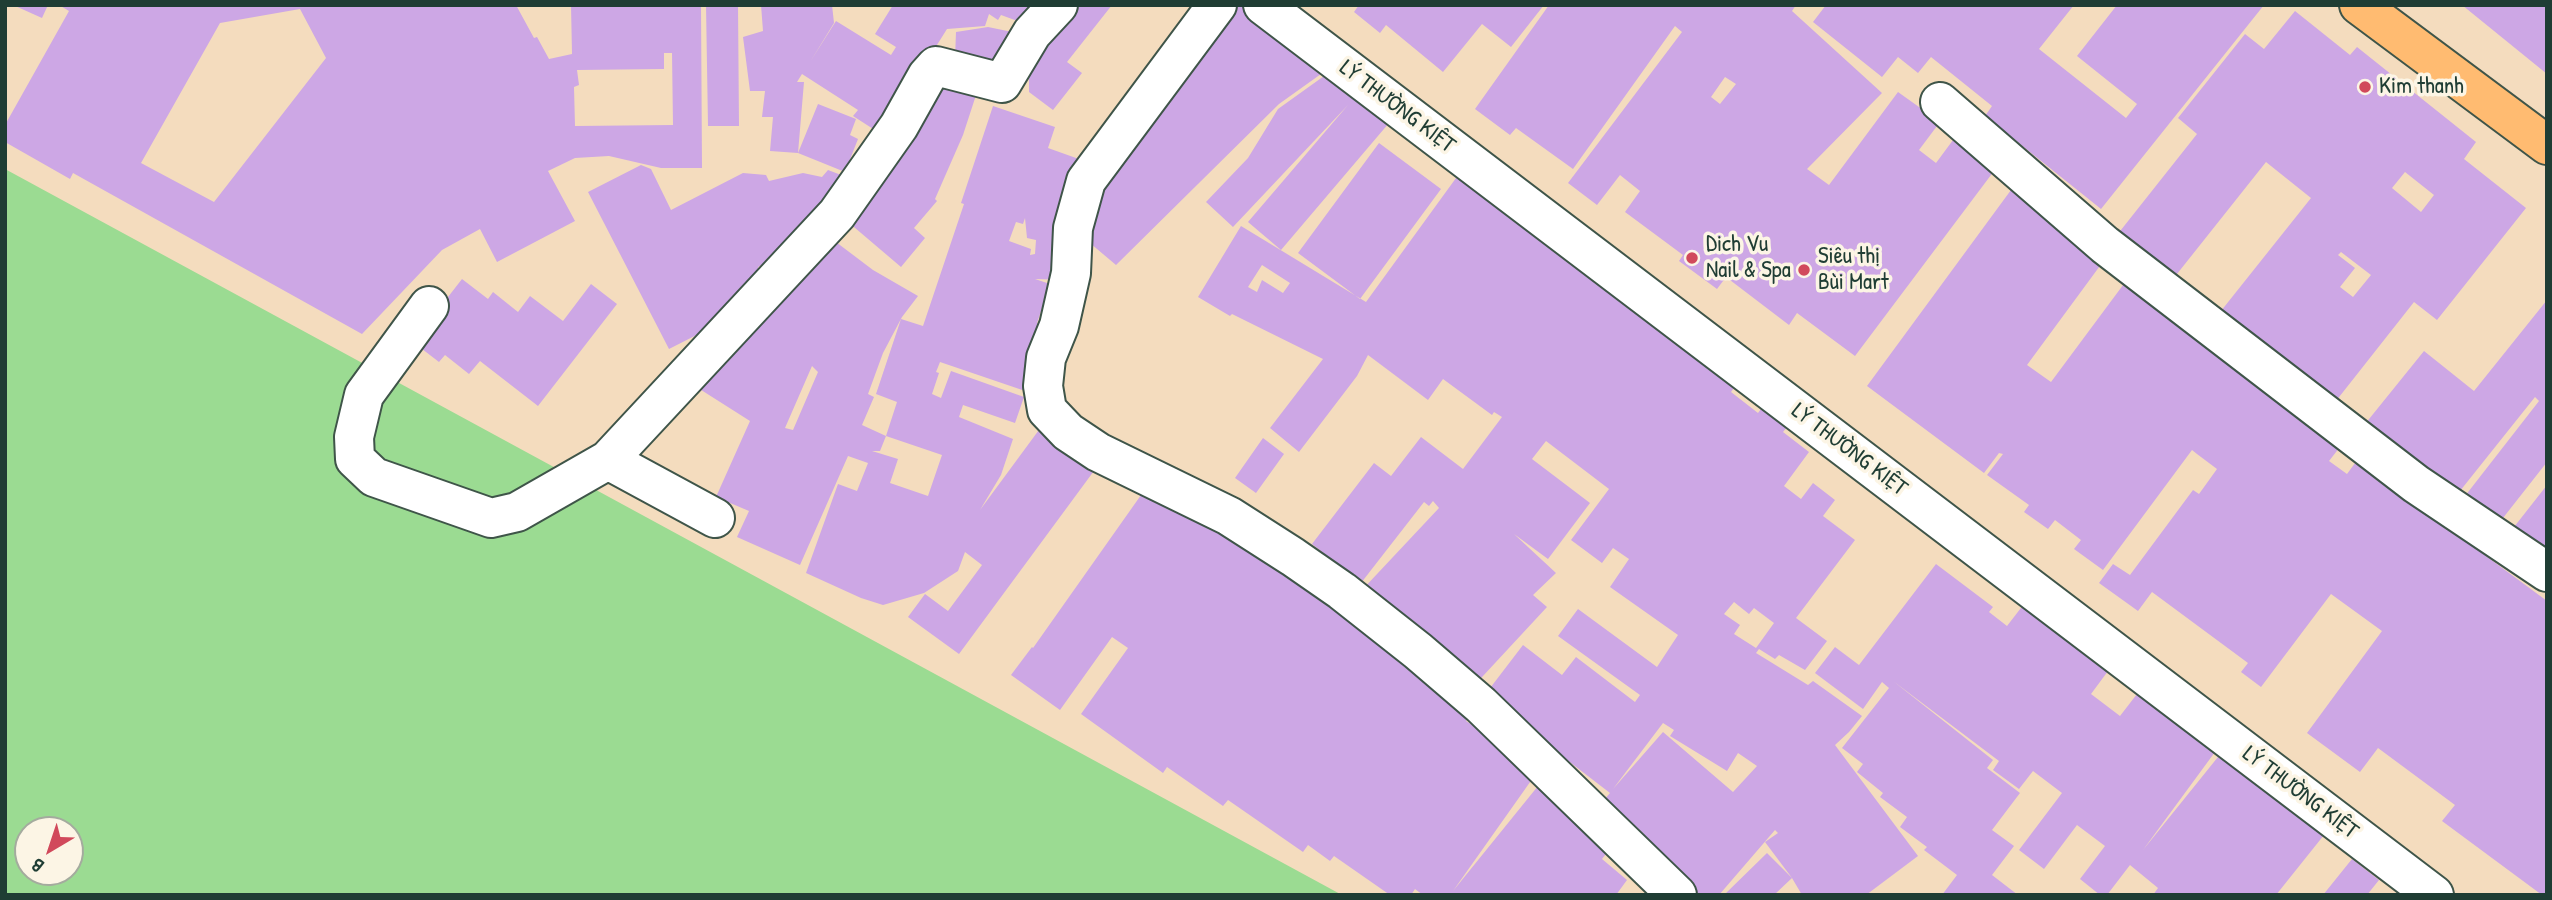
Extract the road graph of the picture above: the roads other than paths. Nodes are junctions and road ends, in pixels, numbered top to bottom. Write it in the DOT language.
graph roads {
  1 [pos="1058,5"];
  2 [pos="1217,5"];
  3 [pos="1263,5"];
  4 [pos="2359,5"];
  5 [pos="1940,102"];
  6 [pos="2547,145"];
  7 [pos="429,306"];
  8 [pos="608,460"];
  9 [pos="715,518"];
  10 [pos="2547,572"];
  11 [pos="1677,895"];
  12 [pos="2434,895"];
  1 -- 8 [label="street"];
  2 -- 11 [label="street"];
  3 -- 12 [label="street, LÝ THƯỜNG KIỆT"];
  4 -- 6 [label="main road"];
  5 -- 10 [label="street"];
  7 -- 8 [label="street"];
  8 -- 9 [label="street"];
}
